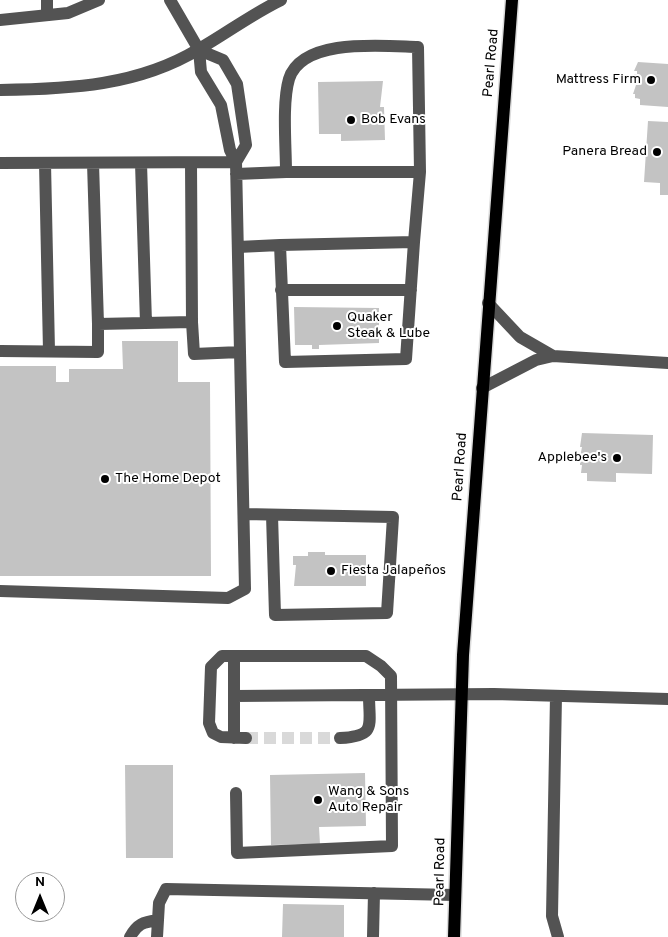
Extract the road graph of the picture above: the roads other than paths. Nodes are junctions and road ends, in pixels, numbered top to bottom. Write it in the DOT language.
graph roads {
  1 [pos="47,0"];
  2 [pos="99,0"];
  3 [pos="170,0"];
  4 [pos="281,0"];
  5 [pos="512,0"];
  6 [pos="47,15"];
  7 [pos="0,20"];
  8 [pos="199,50"];
  9 [pos="0,90"];
  10 [pos="0,163"];
  11 [pos="45,163"];
  12 [pos="93,163"];
  13 [pos="141,163"];
  14 [pos="191,163"];
  15 [pos="236,168"];
  16 [pos="286,172"];
  17 [pos="420,172"];
  18 [pos="414,242"];
  19 [pos="280,245"];
  20 [pos="238,247"];
  21 [pos="281,290"];
  22 [pos="411,290"];
  23 [pos="488,303"];
  24 [pos="192,322"];
  25 [pos="146,323"];
  26 [pos="98,324"];
  27 [pos="0,351"];
  28 [pos="49,352"];
  29 [pos="240,352"];
  30 [pos="553,356"];
  31 [pos="668,363"];
  32 [pos="482,388"];
  33 [pos="244,514"];
  34 [pos="272,515"];
  35 [pos="0,591"];
  36 [pos="234,656"];
  37 [pos="369,694"];
  38 [pos="392,694"];
  39 [pos="461,694"];
  40 [pos="234,696"];
  41 [pos="556,696"];
  42 [pos="668,699"];
  43 [pos="340,738"];
  44 [pos="236,793"];
  45 [pos="374,893"];
  46 [pos="455,894"];
  47 [pos="158,920"];
  48 [pos="130,937"];
  49 [pos="157,937"];
  50 [pos="373,937"];
  51 [pos="454,937"];
  52 [pos="558,937"];
  1 -- 6 [label="street"];
  2 -- 6 [label="street"];
  3 -- 8 [label="street"];
  4 -- 8 [label="street"];
  5 -- 23 [label="main road, Pearl Road"];
  6 -- 7 [label="street"];
  8 -- 9 [label="street"];
  8 -- 15 [label="street"];
  8 -- 15 [label="street"];
  10 -- 11 [label="street"];
  11 -- 12 [label="street"];
  11 -- 28 [label="street"];
  12 -- 13 [label="street"];
  12 -- 26 [label="street"];
  13 -- 14 [label="street"];
  13 -- 25 [label="street"];
  14 -- 15 [label="street"];
  14 -- 24 [label="street"];
  15 -- 16 [label="street"];
  15 -- 20 [label="street"];
  16 -- 17 [label="street"];
  16 -- 17 [label="street"];
  17 -- 18 [label="street"];
  18 -- 19 [label="street"];
  18 -- 22 [label="street"];
  19 -- 20 [label="street"];
  19 -- 21 [label="street"];
  20 -- 29 [label="street"];
  21 -- 22 [label="street"];
  21 -- 22 [label="street"];
  23 -- 30 [label="street"];
  23 -- 32 [label="main road, Pearl Road"];
  24 -- 25 [label="street"];
  24 -- 29 [label="street"];
  25 -- 26 [label="street"];
  26 -- 28 [label="street"];
  27 -- 28 [label="street"];
  29 -- 33 [label="street"];
  30 -- 31 [label="street"];
  30 -- 32 [label="street"];
  32 -- 39 [label="main road, Pearl Road"];
  33 -- 34 [label="street"];
  33 -- 35 [label="street"];
  34 -- 34 [label="street"];
  36 -- 38 [label="street"];
  36 -- 40 [label="street"];
  36 -- 40 [label="street"];
  37 -- 38 [label="street"];
  37 -- 40 [label="street"];
  37 -- 43 [label="street"];
  38 -- 39 [label="street"];
  38 -- 44 [label="street"];
  39 -- 41 [label="street"];
  39 -- 46 [label="main road, Pearl Road"];
  41 -- 42 [label="street"];
  41 -- 52 [label="street"];
  45 -- 46 [label="street"];
  45 -- 47 [label="street"];
  45 -- 50 [label="street"];
  46 -- 51 [label="main road, Pearl Road"];
  47 -- 48 [label="street"];
  47 -- 49 [label="street"];
}
